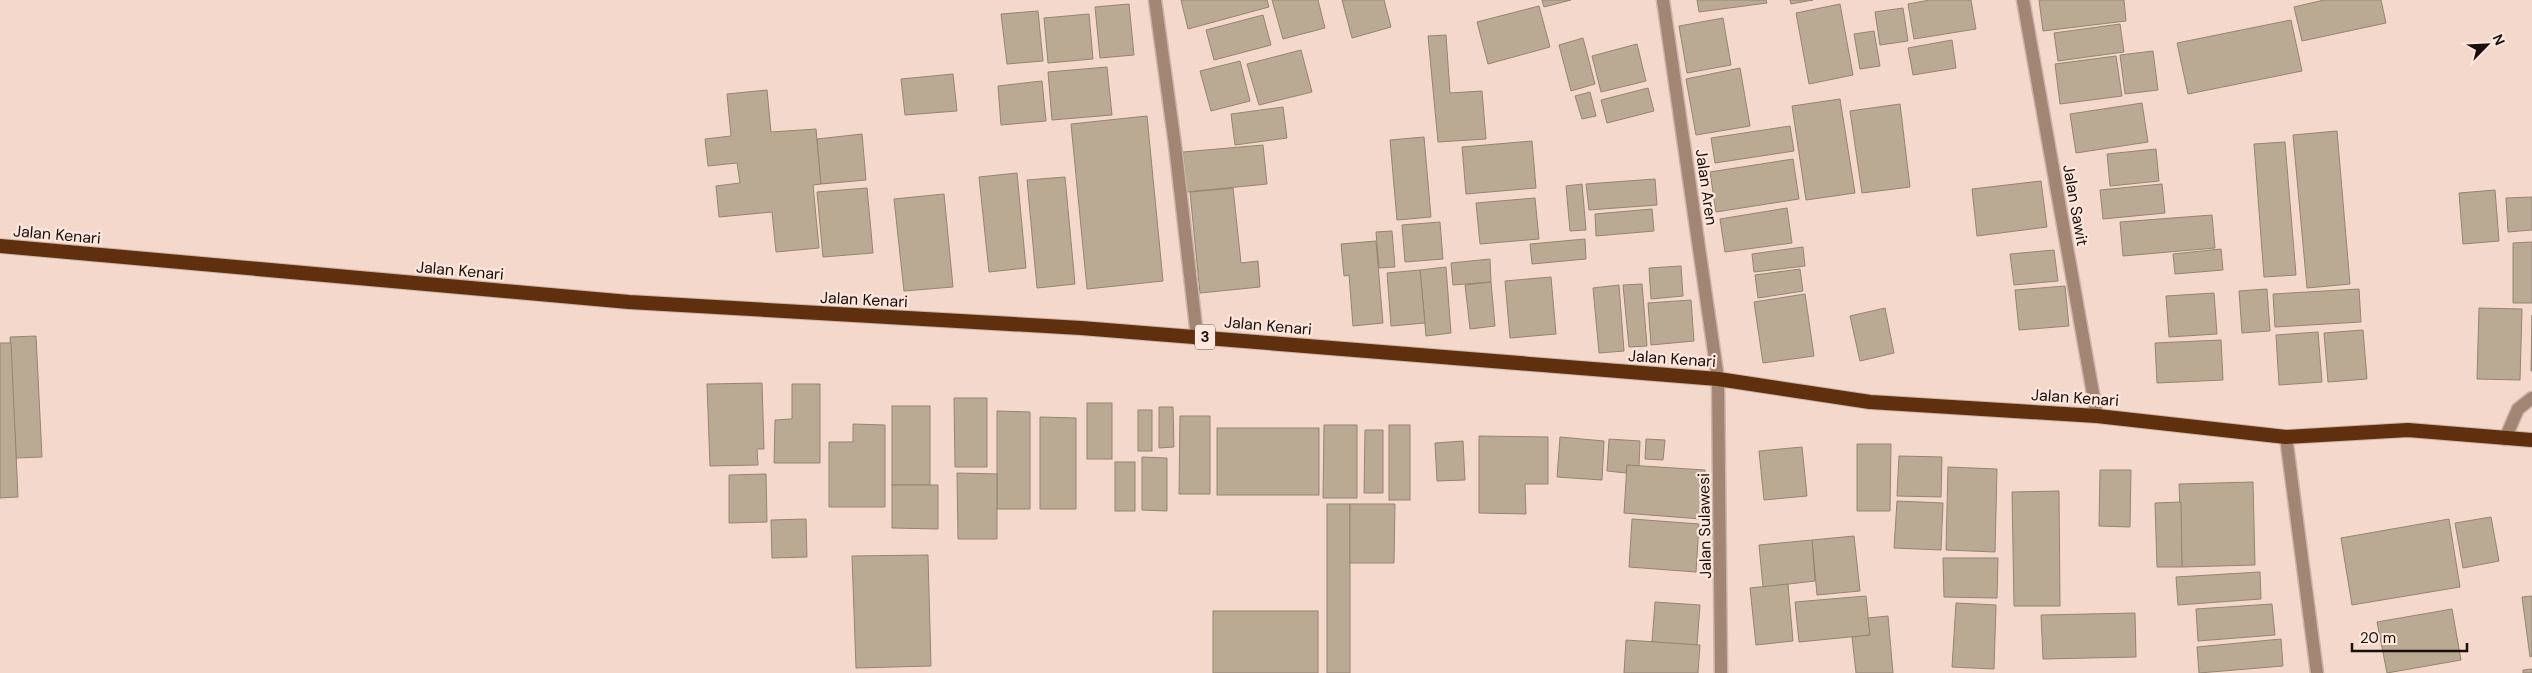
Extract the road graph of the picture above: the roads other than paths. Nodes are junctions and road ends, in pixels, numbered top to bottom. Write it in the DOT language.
graph roads {
  1 [pos="1155,0"];
  2 [pos="1664,0"];
  3 [pos="2022,0"];
  4 [pos="0,246"];
  5 [pos="1197,336"];
  6 [pos="1718,379"];
  7 [pos="2532,398"];
  8 [pos="2097,416"];
  9 [pos="2286,437"];
  10 [pos="2505,439"];
  11 [pos="2532,440"];
  12 [pos="1721,673"];
  13 [pos="2318,673"];
  1 -- 5 [label="street"];
  2 -- 6 [label="street, Jalan Aren"];
  3 -- 8 [label="street, Jalan Sawit"];
  4 -- 5 [label="highway, Jalan Kenari / 3"];
  5 -- 6 [label="highway, Jalan Kenari / 3"];
  6 -- 8 [label="highway, Jalan Kenari / 3"];
  6 -- 12 [label="street, Jalan Sulawesi"];
  7 -- 10 [label="street"];
  8 -- 9 [label="highway, Jalan Kenari / 3"];
  9 -- 10 [label="highway, Jalan Kenari / 3"];
  9 -- 13 [label="street"];
  10 -- 11 [label="highway, Jalan Kenari / 3"];
}
